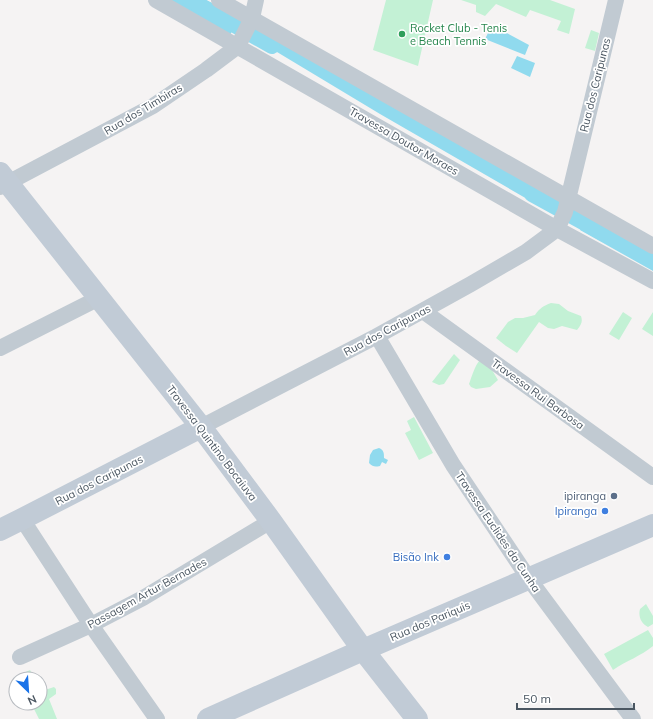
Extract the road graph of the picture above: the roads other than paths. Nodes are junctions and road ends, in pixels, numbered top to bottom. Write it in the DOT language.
graph roads {
  1 [pos="156,0"];
  2 [pos="219,0"];
  3 [pos="256,0"];
  4 [pos="616,0"];
  5 [pos="252,18"];
  6 [pos="238,46"];
  7 [pos="3,181"];
  8 [pos="567,198"];
  9 [pos="557,229"];
  10 [pos="653,246"];
  11 [pos="653,281"];
  12 [pos="99,298"];
  13 [pos="422,311"];
  14 [pos="377,336"];
  15 [pos="0,348"];
  16 [pos="202,427"];
  17 [pos="653,477"];
  18 [pos="22,519"];
  19 [pos="271,521"];
  20 [pos="653,525"];
  21 [pos="0,530"];
  22 [pos="529,579"];
  23 [pos="92,625"];
  24 [pos="363,650"];
  25 [pos="20,657"];
  26 [pos="157,719"];
  27 [pos="208,719"];
  28 [pos="417,719"];
  29 [pos="633,719"];
  1 -- 6 [label="street, Travessa Doutor Moraes"];
  2 -- 5 [label="street"];
  3 -- 5 [label="street, Rua dos Timbiras"];
  4 -- 8 [label="street, Rua dos Caripunas"];
  5 -- 6 [label="street, Rua dos Timbiras"];
  5 -- 8 [label="street"];
  6 -- 7 [label="street, Rua dos Timbiras"];
  6 -- 9 [label="street, Travessa Doutor Moraes"];
  7 -- 12 [label="street, Travessa Quintino Bocaiuva"];
  8 -- 9 [label="street, Rua dos Caripunas"];
  8 -- 10 [label="street"];
  9 -- 11 [label="street, Travessa Doutor Moraes"];
  9 -- 13 [label="street, Rua dos Caripunas"];
  12 -- 15 [label="street"];
  12 -- 16 [label="street, Travessa Quintino Bocaiuva"];
  13 -- 14 [label="street, Rua dos Caripunas"];
  13 -- 17 [label="street, Travessa Rui Barbosa"];
  14 -- 16 [label="street, Rua dos Caripunas"];
  14 -- 22 [label="street, Travessa Euclides da Cunha"];
  16 -- 18 [label="street, Rua dos Caripunas"];
  16 -- 19 [label="street, Travessa Quintino Bocaiuva"];
  18 -- 21 [label="street, Rua dos Caripunas"];
  18 -- 23 [label="street"];
  19 -- 23 [label="street, Passagem Artur Bernades"];
  19 -- 24 [label="street, Travessa Quintino Bocaiuva"];
  20 -- 22 [label="street, Rua dos Pariquis"];
  22 -- 24 [label="street, Rua dos Pariquis"];
  22 -- 29 [label="street, Travessa Euclides da Cunha"];
  23 -- 25 [label="street, Passagem Artur Bernades"];
  23 -- 26 [label="street"];
  24 -- 27 [label="street, Rua dos Pariquis"];
  24 -- 28 [label="street, Travessa Quintino Bocaiuva"];
}
